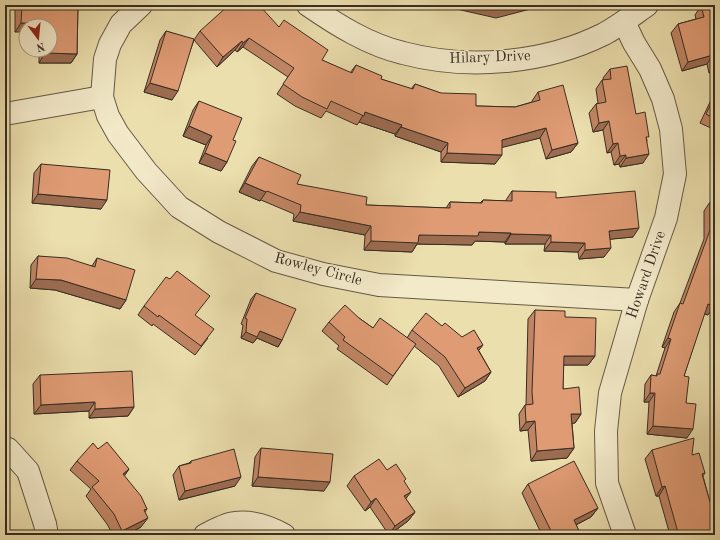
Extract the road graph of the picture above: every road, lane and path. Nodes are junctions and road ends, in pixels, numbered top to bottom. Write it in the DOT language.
graph roads {
  1 [pos="141,5"];
  2 [pos="308,5"];
  3 [pos="647,5"];
  4 [pos="624,22"];
  5 [pos="102,98"];
  6 [pos="5,114"];
  7 [pos="637,300"];
  8 [pos="5,448"];
  9 [pos="47,535"];
  10 [pos="205,535"];
  11 [pos="284,535"];
  12 [pos="625,535"];
  1 -- 5 [label="street, Rowley Circle"];
  2 -- 4 [label="street, Hilary Drive"];
  3 -- 4 [label="street, Hilary Drive"];
  4 -- 7 [label="street, Howard Drive"];
  5 -- 6 [label="street"];
  5 -- 7 [label="street, Rowley Circle"];
  7 -- 12 [label="street, Howard Drive"];
  8 -- 9 [label="street"];
  10 -- 11 [label="street"];
}
